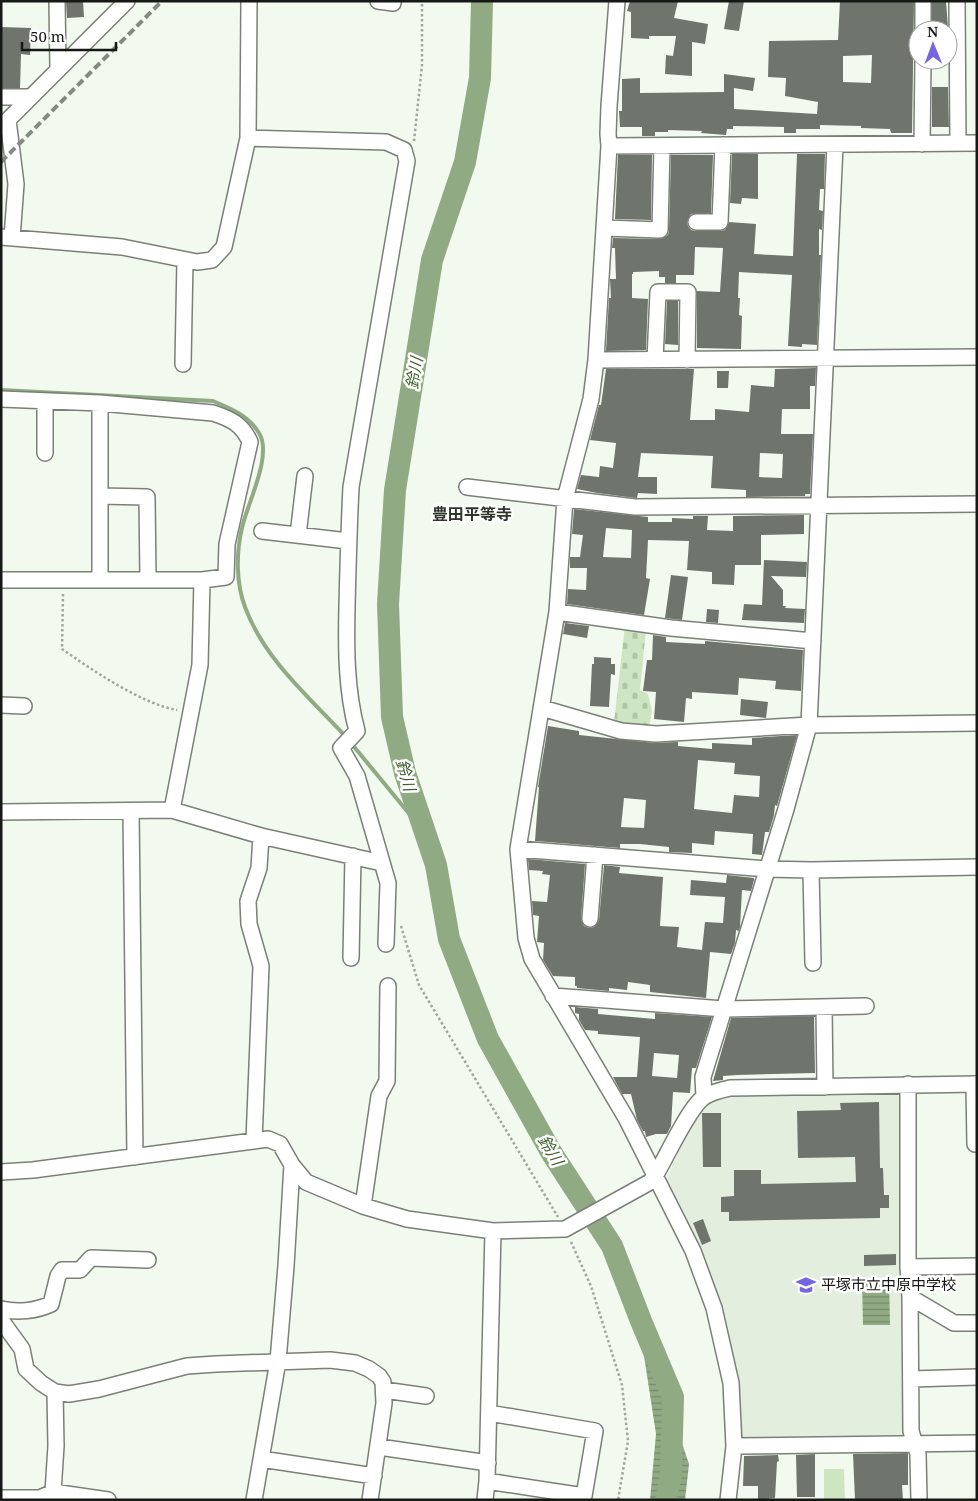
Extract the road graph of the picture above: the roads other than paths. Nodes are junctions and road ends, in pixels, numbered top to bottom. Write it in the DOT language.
graph roads {
  1 [pos="57,1"];
  2 [pos="127,1"];
  3 [pos="249,1"];
  4 [pos="378,1"];
  5 [pos="392,1"];
  6 [pos="617,1"];
  7 [pos="923,1"];
  8 [pos="956,1"];
  9 [pos="923,20"];
  10 [pos="58,69"];
  11 [pos="922,70"];
  12 [pos="1,97"];
  13 [pos="31,97"];
  14 [pos="4,123"];
  15 [pos="248,138"];
  16 [pos="958,143"];
  17 [pos="977,143"];
  18 [pos="922,144"];
  19 [pos="723,145"];
  20 [pos="835,145"];
  21 [pos="609,146"];
  22 [pos="662,146"];
  23 [pos="696,222"];
  24 [pos="605,228"];
  25 [pos="7,238"];
  26 [pos="185,260"];
  27 [pos="977,358"];
  28 [pos="825,359"];
  29 [pos="596,360"];
  30 [pos="655,360"];
  31 [pos="687,360"];
  32 [pos="183,364"];
  33 [pos="1,399"];
  34 [pos="45,401"];
  35 [pos="100,404"];
  36 [pos="45,453"];
  37 [pos="305,476"];
  38 [pos="467,487"];
  39 [pos="100,496"];
  40 [pos="565,500"];
  41 [pos="977,504"];
  42 [pos="819,506"];
  43 [pos="262,531"];
  44 [pos="298,535"];
  45 [pos="348,541"];
  46 [pos="100,579"];
  47 [pos="1,580"];
  48 [pos="148,580"];
  49 [pos="202,580"];
  50 [pos="557,612"];
  51 [pos="813,641"];
  52 [pos="1,704"];
  53 [pos="24,706"];
  54 [pos="542,708"];
  55 [pos="977,723"];
  56 [pos="808,725"];
  57 [pos="172,810"];
  58 [pos="131,811"];
  59 [pos="1,812"];
  60 [pos="261,836"];
  61 [pos="518,849"];
  62 [pos="595,855"];
  63 [pos="353,856"];
  64 [pos="382,863"];
  65 [pos="977,867"];
  66 [pos="766,869"];
  67 [pos="811,870"];
  68 [pos="590,919"];
  69 [pos="386,944"];
  70 [pos="351,958"];
  71 [pos="813,963"];
  72 [pos="388,986"];
  73 [pos="553,996"];
  74 [pos="866,1006"];
  75 [pos="824,1007"];
  76 [pos="724,1009"];
  77 [pos="908,1084"];
  78 [pos="975,1084"];
  79 [pos="826,1087"];
  80 [pos="704,1097"];
  81 [pos="254,1141"];
  82 [pos="975,1144"];
  83 [pos="135,1157"];
  84 [pos="292,1165"];
  85 [pos="1,1172"];
  86 [pos="653,1179"];
  87 [pos="363,1206"];
  88 [pos="493,1232"];
  89 [pos="148,1260"];
  90 [pos="908,1266"];
  91 [pos="977,1266"];
  92 [pos="910,1297"];
  93 [pos="1,1309"];
  94 [pos="1,1320"];
  95 [pos="977,1323"];
  96 [pos="278,1361"];
  97 [pos="977,1378"];
  98 [pos="911,1379"];
  99 [pos="384,1390"];
  100 [pos="55,1392"];
  101 [pos="426,1396"];
  102 [pos="489,1413"];
  103 [pos="977,1443"];
  104 [pos="915,1444"];
  105 [pos="734,1446"];
  106 [pos="378,1447"];
  107 [pos="261,1459"];
  108 [pos="488,1463"];
  109 [pos="374,1476"];
  110 [pos="487,1482"];
  111 [pos="53,1492"];
  112 [pos="6,1499"];
  113 [pos="108,1500"];
  114 [pos="254,1500"];
  115 [pos="370,1500"];
  116 [pos="485,1500"];
  117 [pos="728,1500"];
  118 [pos="919,1500"];
  1 -- 10 [label="street"];
  2 -- 10 [label="street"];
  3 -- 15 [label="street"];
  4 -- 5 [label="street"];
  6 -- 21 [label="street"];
  7 -- 9 [label="street"];
  8 -- 16 [label="street"];
  10 -- 13 [label="street"];
  11 -- 18 [label="street"];
  12 -- 13 [label="street"];
  13 -- 14 [label="street"];
  14 -- 25 [label="street"];
  15 -- 26 [label="street"];
  15 -- 45 [label="street"];
  16 -- 17 [label="street"];
  16 -- 18 [label="street"];
  18 -- 20 [label="street"];
  19 -- 20 [label="street"];
  19 -- 22 [label="street"];
  19 -- 23 [label="street"];
  20 -- 28 [label="street"];
  21 -- 22 [label="street"];
  21 -- 24 [label="street"];
  22 -- 24 [label="street"];
  24 -- 29 [label="street"];
  25 -- 26 [label="street"];
  26 -- 32 [label="street"];
  27 -- 28 [label="street"];
  28 -- 31 [label="street"];
  28 -- 42 [label="street"];
  29 -- 30 [label="street"];
  29 -- 40 [label="street"];
  30 -- 31 [label="street"];
  30 -- 31 [label="street"];
  33 -- 34 [label="street"];
  34 -- 35 [label="street"];
  34 -- 36 [label="street"];
  35 -- 39 [label="street"];
  35 -- 49 [label="street"];
  37 -- 44 [label="street"];
  38 -- 40 [label="street"];
  39 -- 46 [label="street"];
  39 -- 48 [label="street"];
  40 -- 42 [label="street"];
  40 -- 50 [label="street"];
  41 -- 42 [label="street"];
  42 -- 51 [label="street"];
  43 -- 44 [label="street"];
  44 -- 45 [label="street"];
  45 -- 64 [label="street"];
  46 -- 47 [label="street"];
  46 -- 48 [label="street"];
  48 -- 49 [label="street"];
  49 -- 57 [label="street"];
  50 -- 51 [label="street"];
  50 -- 54 [label="street"];
  51 -- 56 [label="street"];
  52 -- 53 [label="street"];
  54 -- 56 [label="street"];
  54 -- 61 [label="street"];
  55 -- 56 [label="street"];
  56 -- 66 [label="street"];
  57 -- 58 [label="street"];
  57 -- 60 [label="street"];
  58 -- 59 [label="street"];
  58 -- 83 [label="street"];
  60 -- 63 [label="street"];
  60 -- 81 [label="street"];
  61 -- 62 [label="street"];
  61 -- 73 [label="street"];
  62 -- 66 [label="street"];
  62 -- 68 [label="street"];
  63 -- 64 [label="street"];
  63 -- 70 [label="street"];
  64 -- 69 [label="street"];
  65 -- 67 [label="street"];
  66 -- 67 [label="street"];
  66 -- 76 [label="street"];
  67 -- 71 [label="street"];
  72 -- 87 [label="street"];
  73 -- 76 [label="street"];
  73 -- 86 [label="street"];
  74 -- 75 [label="street"];
  75 -- 76 [label="street"];
  75 -- 79 [label="street"];
  76 -- 80 [label="street"];
  77 -- 78 [label="street"];
  77 -- 79 [label="street"];
  77 -- 90 [label="street"];
  78 -- 82 [label="street"];
  79 -- 80 [label="street"];
  80 -- 86 [label="street"];
  81 -- 83 [label="street"];
  81 -- 84 [label="street"];
  83 -- 85 [label="street"];
  84 -- 87 [label="street"];
  84 -- 96 [label="street"];
  86 -- 88 [label="street"];
  86 -- 105 [label="street"];
  87 -- 88 [label="street"];
  88 -- 102 [label="street"];
  89 -- 93 [label="street"];
  90 -- 91 [label="street"];
  90 -- 92 [label="street"];
  92 -- 95 [label="street"];
  92 -- 98 [label="street"];
  94 -- 100 [label="street"];
  96 -- 99 [label="street"];
  96 -- 100 [label="street"];
  96 -- 107 [label="street"];
  97 -- 98 [label="street"];
  98 -- 104 [label="street"];
  99 -- 101 [label="street"];
  99 -- 106 [label="street"];
  100 -- 111 [label="street"];
  102 -- 108 [label="street"];
  102 -- 110 [label="street"];
  103 -- 104 [label="street"];
  104 -- 105 [label="street"];
  104 -- 118 [label="street"];
  105 -- 117 [label="street"];
  106 -- 108 [label="street"];
  106 -- 109 [label="street"];
  107 -- 109 [label="street"];
  107 -- 114 [label="street"];
  108 -- 110 [label="street"];
  109 -- 115 [label="street"];
  110 -- 116 [label="street"];
  111 -- 112 [label="street"];
  111 -- 113 [label="street"];
}
